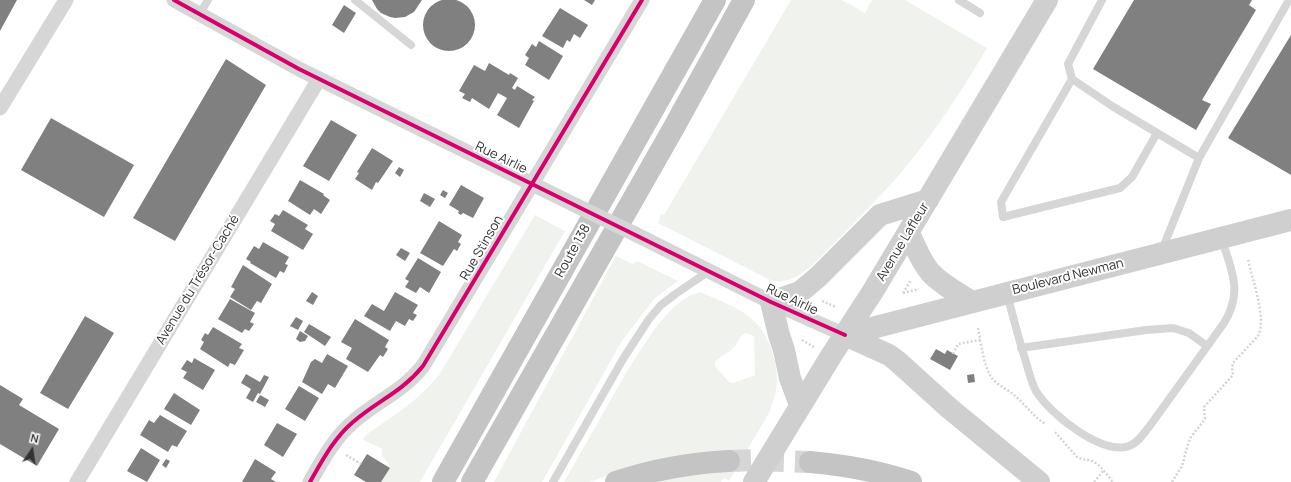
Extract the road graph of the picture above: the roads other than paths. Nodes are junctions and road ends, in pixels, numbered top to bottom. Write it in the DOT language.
graph roads {
  1 [pos="66,0"];
  2 [pos="208,0"];
  3 [pos="355,0"];
  4 [pos="642,0"];
  5 [pos="715,0"];
  6 [pos="744,0"];
  7 [pos="959,0"];
  8 [pos="1047,0"];
  9 [pos="1102,0"];
  10 [pos="1289,0"];
  11 [pos="182,2"];
  12 [pos="980,13"];
  13 [pos="199,14"];
  14 [pos="411,45"];
  15 [pos="319,79"];
  16 [pos="1072,79"];
  17 [pos="0,108"];
  18 [pos="1157,133"];
  19 [pos="1199,158"];
  20 [pos="532,183"];
  21 [pos="928,200"];
  22 [pos="1291,220"];
  23 [pos="908,233"];
  24 [pos="1231,235"];
  25 [pos="1161,253"];
  26 [pos="709,271"];
  27 [pos="1006,293"];
  28 [pos="771,302"];
  29 [pos="972,302"];
  30 [pos="845,335"];
  31 [pos="1207,346"];
  32 [pos="1021,348"];
  33 [pos="800,405"];
  34 [pos="729,461"];
  35 [pos="810,462"];
  36 [pos="77,482"];
  37 [pos="310,482"];
  38 [pos="442,482"];
  39 [pos="472,482"];
  40 [pos="553,482"];
  41 [pos="616,482"];
  42 [pos="754,482"];
  43 [pos="911,482"];
  44 [pos="1039,482"];
  1 -- 17 [label="street"];
  2 -- 13 [label="lane"];
  3 -- 14 [label="lane"];
  4 -- 20 [label="street, Rue Stinson"];
  5 -- 38 [label="highway, Route 138"];
  6 -- 39 [label="highway, Route 138"];
  7 -- 12 [label="lane"];
  8 -- 21 [label="main road, Avenue Lafleur"];
  9 -- 16 [label="lane"];
  10 -- 19 [label="lane"];
  11 -- 13 [label="street, Rue Airlie"];
  13 -- 15 [label="street, Rue Airlie"];
  15 -- 20 [label="street, Rue Airlie"];
  15 -- 36 [label="street, Avenue du Trésor-Caché"];
  16 -- 18 [label="lane"];
  16 -- 18 [label="lane"];
  18 -- 19 [label="lane"];
  19 -- 25 [label="lane"];
  20 -- 26 [label="street, Rue Airlie, bridge"];
  20 -- 37 [label="street, Rue Stinson"];
  21 -- 23 [label="main road, Avenue Lafleur"];
  21 -- 28 [label="main road"];
  22 -- 24 [label="main road, Boulevard Newman"];
  23 -- 29 [label="main road"];
  23 -- 30 [label="main road, Avenue Lafleur"];
  24 -- 25 [label="main road, Boulevard Newman"];
  24 -- 31 [label="lane"];
  25 -- 27 [label="main road, Boulevard Newman"];
  26 -- 28 [label="street, Rue Airlie"];
  26 -- 40 [label="lane"];
  27 -- 29 [label="main road, Boulevard Newman"];
  27 -- 32 [label="lane"];
  28 -- 30 [label="street, Rue Airlie"];
  28 -- 33 [label="main road"];
  29 -- 30 [label="main road, Boulevard Newman"];
  30 -- 33 [label="main road, Avenue Lafleur"];
  30 -- 44 [label="main road, Rue Airlie"];
  31 -- 32 [label="lane"];
  31 -- 32 [label="lane"];
  33 -- 42 [label="main road, Avenue Lafleur"];
  34 -- 41 [label="highway"];
  35 -- 43 [label="highway"];
}
